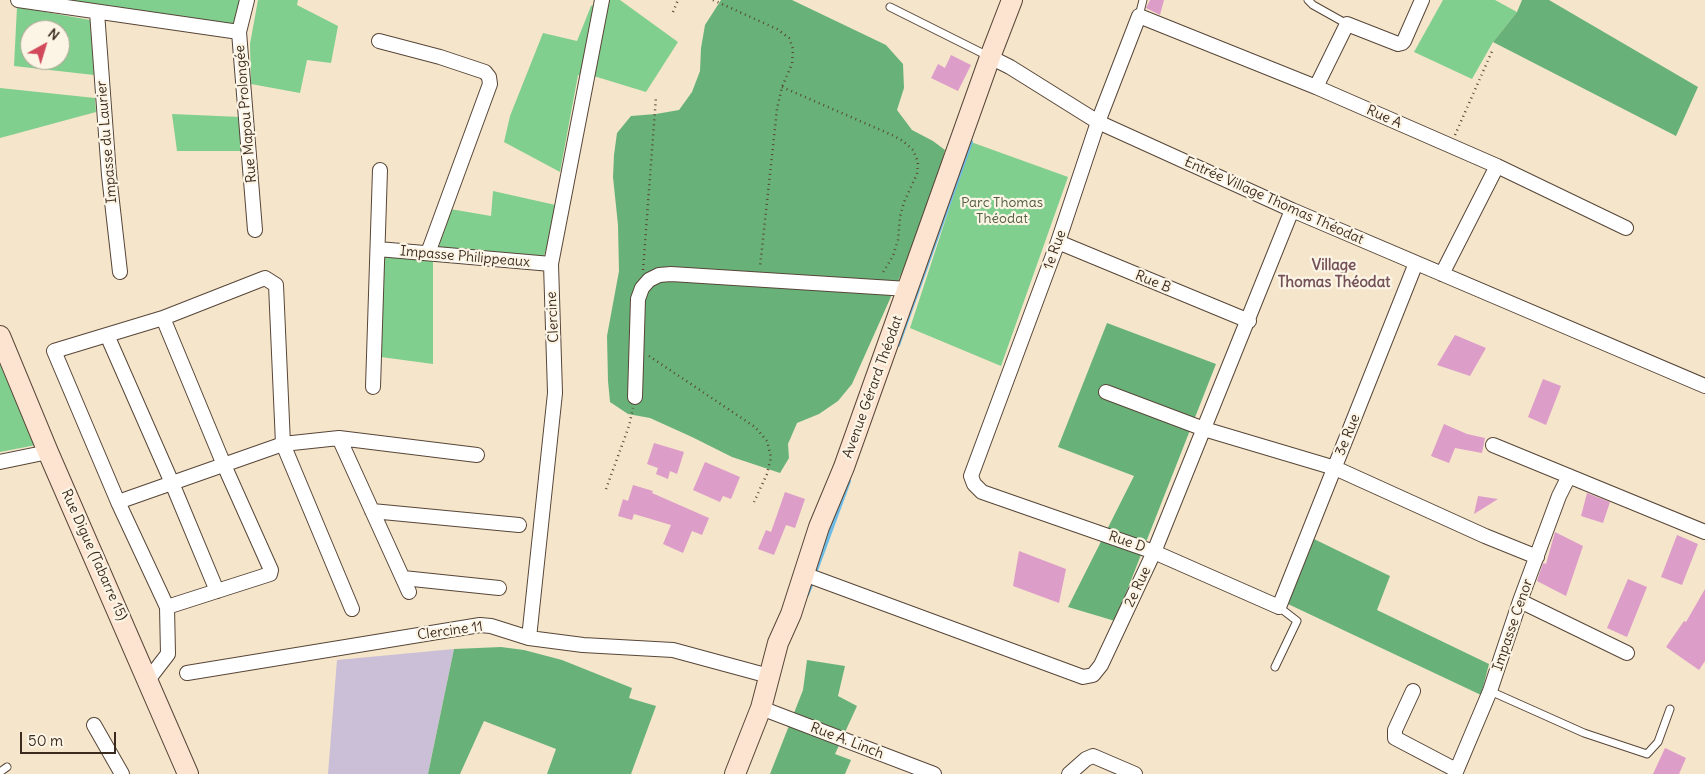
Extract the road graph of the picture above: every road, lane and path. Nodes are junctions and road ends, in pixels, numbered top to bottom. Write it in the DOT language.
graph roads {
  1 [pos="18,0"];
  2 [pos="247,0"];
  3 [pos="602,0"];
  4 [pos="678,0"];
  5 [pos="713,0"];
  6 [pos="1012,0"];
  7 [pos="1144,0"];
  8 [pos="1308,0"];
  9 [pos="1422,0"];
  10 [pos="890,6"];
  11 [pos="97,12"];
  12 [pos="673,12"];
  13 [pos="1139,16"];
  14 [pos="1347,24"];
  15 [pos="239,32"];
  16 [pos="379,41"];
  17 [pos="1493,50"];
  18 [pos="990,57"];
  19 [pos="782,87"];
  20 [pos="1316,88"];
  21 [pos="656,97"];
  22 [pos="1098,122"];
  23 [pos="1450,146"];
  24 [pos="1497,166"];
  25 [pos="380,170"];
  26 [pos="1292,210"];
  27 [pos="1626,228"];
  28 [pos="255,230"];
  29 [pos="1058,242"];
  30 [pos="378,249"];
  31 [pos="428,253"];
  32 [pos="1416,263"];
  33 [pos="551,264"];
  34 [pos="120,272"];
  35 [pos="1442,274"];
  36 [pos="759,280"];
  37 [pos="867,286"];
  38 [pos="642,288"];
  39 [pos="908,289"];
  40 [pos="163,318"];
  41 [pos="1249,321"];
  42 [pos="107,335"];
  43 [pos="0,336"];
  44 [pos="636,347"];
  45 [pos="1705,386"];
  46 [pos="374,387"];
  47 [pos="1106,392"];
  48 [pos="635,397"];
  49 [pos="1204,428"];
  50 [pos="339,438"];
  51 [pos="282,444"];
  52 [pos="1493,445"];
  53 [pos="48,452"];
  54 [pos="477,455"];
  55 [pos="0,462"];
  56 [pos="224,465"];
  57 [pos="1335,468"];
  58 [pos="1568,476"];
  59 [pos="172,483"];
  60 [pos="974,484"];
  61 [pos="606,489"];
  62 [pos="118,502"];
  63 [pos="754,502"];
  64 [pos="372,512"];
  65 [pos="519,525"];
  66 [pos="1705,532"];
  67 [pos="1154,552"];
  68 [pos="1537,557"];
  69 [pos="804,574"];
  70 [pos="403,578"];
  71 [pos="499,588"];
  72 [pos="217,591"];
  73 [pos="409,592"];
  74 [pos="1520,601"];
  75 [pos="168,607"];
  76 [pos="1279,607"];
  77 [pos="352,608"];
  78 [pos="529,638"];
  79 [pos="1628,652"];
  80 [pos="1275,667"];
  81 [pos="188,673"];
  82 [pos="769,676"];
  83 [pos="148,680"];
  84 [pos="1412,691"];
  85 [pos="1490,691"];
  86 [pos="763,708"];
  87 [pos="1670,709"];
  88 [pos="94,725"];
  89 [pos="7,767"];
  90 [pos="0,772"];
  91 [pos="1455,772"];
  92 [pos="122,774"];
  93 [pos="188,774"];
  94 [pos="735,774"];
  95 [pos="934,774"];
  96 [pos="1069,774"];
  97 [pos="1135,774"];
  1 -- 11 [label="street"];
  2 -- 15 [label="street, Rue Mapou Prolongée"];
  3 -- 33 [label="street, Clercine"];
  4 -- 12 [label="path"];
  5 -- 19 [label="path"];
  6 -- 18 [label="street, Avenue Gérard Théodat"];
  7 -- 13 [label="lane"];
  8 -- 14 [label="lane"];
  9 -- 14 [label="street"];
  10 -- 18 [label="lane"];
  11 -- 15 [label="street"];
  11 -- 34 [label="street, Impasse du Laurier"];
  13 -- 20 [label="street, Rue A"];
  13 -- 22 [label="street, 1e Rue"];
  14 -- 20 [label="street"];
  15 -- 28 [label="street, Rue Mapou Prolongée"];
  16 -- 31 [label="street"];
  17 -- 23 [label="path"];
  18 -- 22 [label="street, Entrée Village Thomas Théodat"];
  18 -- 39 [label="street, Avenue Gérard Théodat"];
  19 -- 36 [label="path"];
  19 -- 37 [label="path"];
  20 -- 23 [label="street, Rue A"];
  21 -- 38 [label="path"];
  22 -- 26 [label="street, Entrée Village Thomas Théodat"];
  22 -- 29 [label="street, 1e Rue"];
  23 -- 24 [label="street, Rue A"];
  24 -- 27 [label="street, Rue A"];
  24 -- 35 [label="street"];
  25 -- 30 [label="street"];
  26 -- 32 [label="street, Entrée Village Thomas Théodat"];
  26 -- 41 [label="street, 2e Rue"];
  29 -- 41 [label="street, Rue B"];
  29 -- 60 [label="street, 1e Rue"];
  30 -- 31 [label="street, Impasse Philippeaux"];
  30 -- 46 [label="street"];
  31 -- 33 [label="street, Impasse Philippeaux"];
  32 -- 35 [label="street, Entrée Village Thomas Théodat"];
  32 -- 57 [label="street, 3e Rue"];
  33 -- 78 [label="street, Clercine"];
  35 -- 45 [label="street, Entrée Village Thomas Théodat"];
  36 -- 37 [label="street"];
  36 -- 38 [label="street"];
  37 -- 39 [label="street"];
  38 -- 44 [label="street"];
  39 -- 69 [label="street, Avenue Gérard Théodat"];
  40 -- 42 [label="street"];
  40 -- 51 [label="street"];
  40 -- 56 [label="street"];
  41 -- 49 [label="street, 2e Rue"];
  42 -- 59 [label="street"];
  42 -- 62 [label="street"];
  43 -- 53 [label="street, Rue Digue (Tabarre 15)"];
  44 -- 48 [label="street"];
  44 -- 63 [label="path"];
  47 -- 49 [label="street"];
  48 -- 61 [label="path"];
  49 -- 57 [label="street"];
  49 -- 67 [label="street, 2e Rue"];
  50 -- 51 [label="street"];
  50 -- 54 [label="street"];
  50 -- 64 [label="street"];
  51 -- 56 [label="street"];
  51 -- 77 [label="street"];
  52 -- 58 [label="street"];
  53 -- 55 [label="street"];
  53 -- 83 [label="street, Rue Digue (Tabarre 15)"];
  56 -- 59 [label="street"];
  56 -- 72 [label="street"];
  57 -- 68 [label="street"];
  57 -- 76 [label="street, 3e Rue"];
  58 -- 66 [label="street"];
  58 -- 68 [label="street, Impasse Cenor"];
  59 -- 62 [label="street"];
  59 -- 72 [label="street"];
  60 -- 67 [label="street, Rue D"];
  62 -- 75 [label="street"];
  64 -- 65 [label="street"];
  64 -- 70 [label="street"];
  67 -- 69 [label="street, 2e Rue"];
  67 -- 76 [label="street, Rue D"];
  68 -- 74 [label="street, Impasse Cenor"];
  69 -- 82 [label="street, Avenue Gérard Théodat"];
  70 -- 71 [label="street"];
  70 -- 73 [label="street"];
  72 -- 75 [label="street"];
  74 -- 79 [label="street"];
  74 -- 85 [label="street, Impasse Cenor"];
  75 -- 83 [label="street"];
  76 -- 80 [label="lane"];
  78 -- 81 [label="street, Clercine 11"];
  78 -- 82 [label="street, Clercine 11"];
  82 -- 86 [label="street, Avenue Gérard Théodat"];
  83 -- 93 [label="street, Rue Digue (Tabarre 15)"];
  84 -- 91 [label="street"];
  85 -- 87 [label="lane"];
  85 -- 91 [label="street, Impasse Cenor"];
  86 -- 94 [label="street, Avenue Gérard Théodat"];
  86 -- 95 [label="street, Rue A. Linch"];
  88 -- 92 [label="street"];
  89 -- 90 [label="lane"];
  96 -- 97 [label="street"];
}
